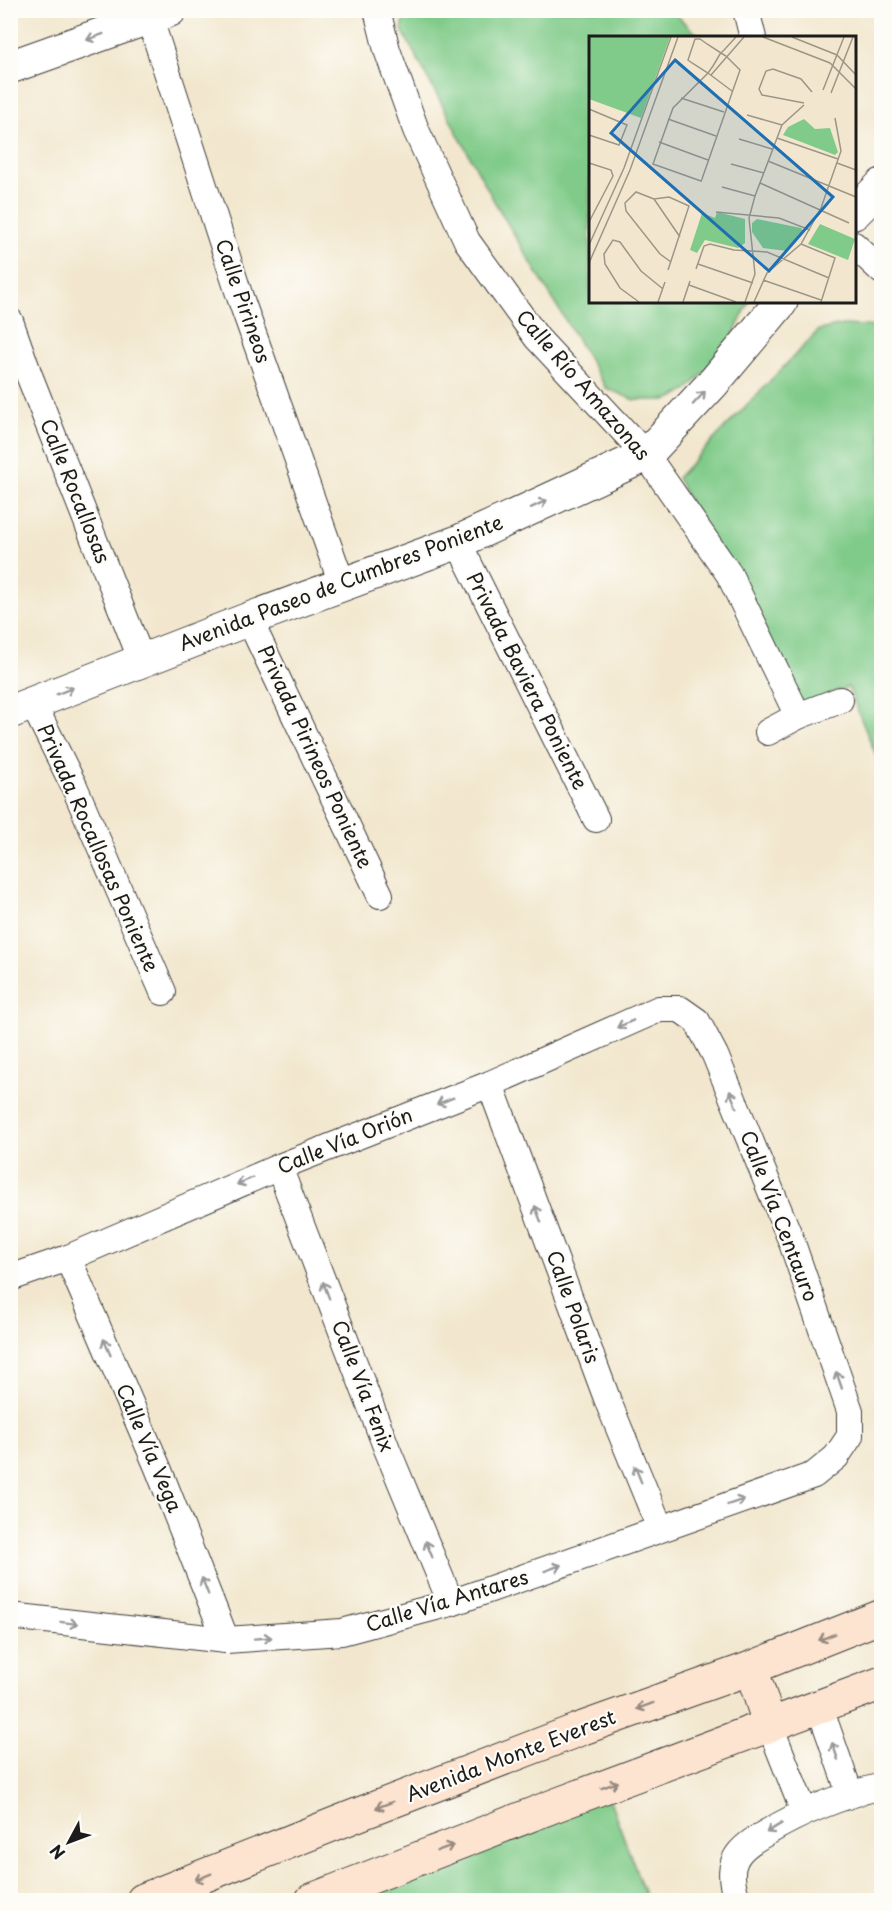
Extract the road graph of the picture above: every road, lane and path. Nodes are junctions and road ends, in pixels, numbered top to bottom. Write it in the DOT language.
graph roads {
  1 [pos="377,10"];
  2 [pos="746,10"];
  3 [pos="155,13"];
  4 [pos="752,36"];
  5 [pos="10,68"];
  6 [pos="882,185"];
  7 [pos="856,212"];
  8 [pos="856,245"];
  9 [pos="882,271"];
  10 [pos="780,303"];
  11 [pos="10,321"];
  12 [pos="646,455"];
  13 [pos="458,542"];
  14 [pos="342,584"];
  15 [pos="249,619"];
  16 [pos="142,660"];
  17 [pos="840,700"];
  18 [pos="22,708"];
  19 [pos="798,716"];
  20 [pos="768,732"];
  21 [pos="596,819"];
  22 [pos="380,895"];
  23 [pos="163,992"];
  24 [pos="680,1009"];
  25 [pos="490,1084"];
  26 [pos="279,1167"];
  27 [pos="68,1258"];
  28 [pos="10,1278"];
  29 [pos="850,1436"];
  30 [pos="660,1528"];
  31 [pos="451,1603"];
  32 [pos="10,1616"];
  33 [pos="882,1616"];
  34 [pos="226,1640"];
  35 [pos="751,1668"];
  36 [pos="882,1683"];
  37 [pos="820,1708"];
  38 [pos="770,1726"];
  39 [pos="882,1786"];
  40 [pos="827,1802"];
  41 [pos="143,1900"];
  42 [pos="312,1900"];
  43 [pos="737,1900"];
  1 -- 12 [label="street, Calle Río Amazonas"];
  2 -- 4 [label="street"];
  3 -- 5 [label="street, one-way"];
  3 -- 14 [label="street, Calle Pirineos"];
  6 -- 7 [label="street"];
  8 -- 9 [label="street"];
  12 -- 10 [label="street, Avenida Paseo de Cumbres Poniente, one-way"];
  11 -- 16 [label="street, Calle Rocallosas"];
  13 -- 12 [label="street, Avenida Paseo de Cumbres Poniente, one-way"];
  12 -- 19 [label="street, Calle Río Amazonas"];
  13 -- 14 [label="street, Avenida Paseo de Cumbres Poniente"];
  13 -- 21 [label="street, Privada Baviera Poniente"];
  14 -- 15 [label="street, Avenida Paseo de Cumbres Poniente"];
  15 -- 16 [label="street, Avenida Paseo de Cumbres Poniente"];
  15 -- 22 [label="street, Privada Pirineos Poniente"];
  18 -- 16 [label="street, Avenida Paseo de Cumbres Poniente, one-way"];
  17 -- 19 [label="street"];
  18 -- 23 [label="street, Privada Rocallosas Poniente"];
  19 -- 20 [label="street"];
  24 -- 25 [label="street, Calle Vía Orión, one-way"];
  29 -- 24 [label="street, Calle Vía Centauro, one-way"];
  25 -- 26 [label="street, Calle Vía Orión, one-way"];
  30 -- 25 [label="street, Calle Polaris, one-way"];
  26 -- 27 [label="street, Calle Vía Orión, one-way"];
  31 -- 26 [label="street, Calle Vía Fenix, one-way"];
  27 -- 28 [label="street, Calle Vía Orión"];
  34 -- 27 [label="street, Calle Vía Vega, one-way"];
  30 -- 29 [label="street, Calle Vía Antares, one-way"];
  31 -- 30 [label="street, Calle Vía Antares, one-way"];
  34 -- 31 [label="street, Calle Vía Antares, one-way"];
  32 -- 34 [label="street, Calle Vía Antares, one-way"];
  33 -- 35 [label="main road, Avenida Monte Everest, one-way"];
  35 -- 38 [label="main road"];
  35 -- 41 [label="main road, Avenida Monte Everest, one-way"];
  36 -- 37 [label="main road"];
  37 -- 38 [label="main road"];
  40 -- 37 [label="street, one-way"];
  38 -- 40 [label="street"];
  42 -- 38 [label="main road, one-way"];
  39 -- 40 [label="street"];
  40 -- 43 [label="street, one-way"];
}
